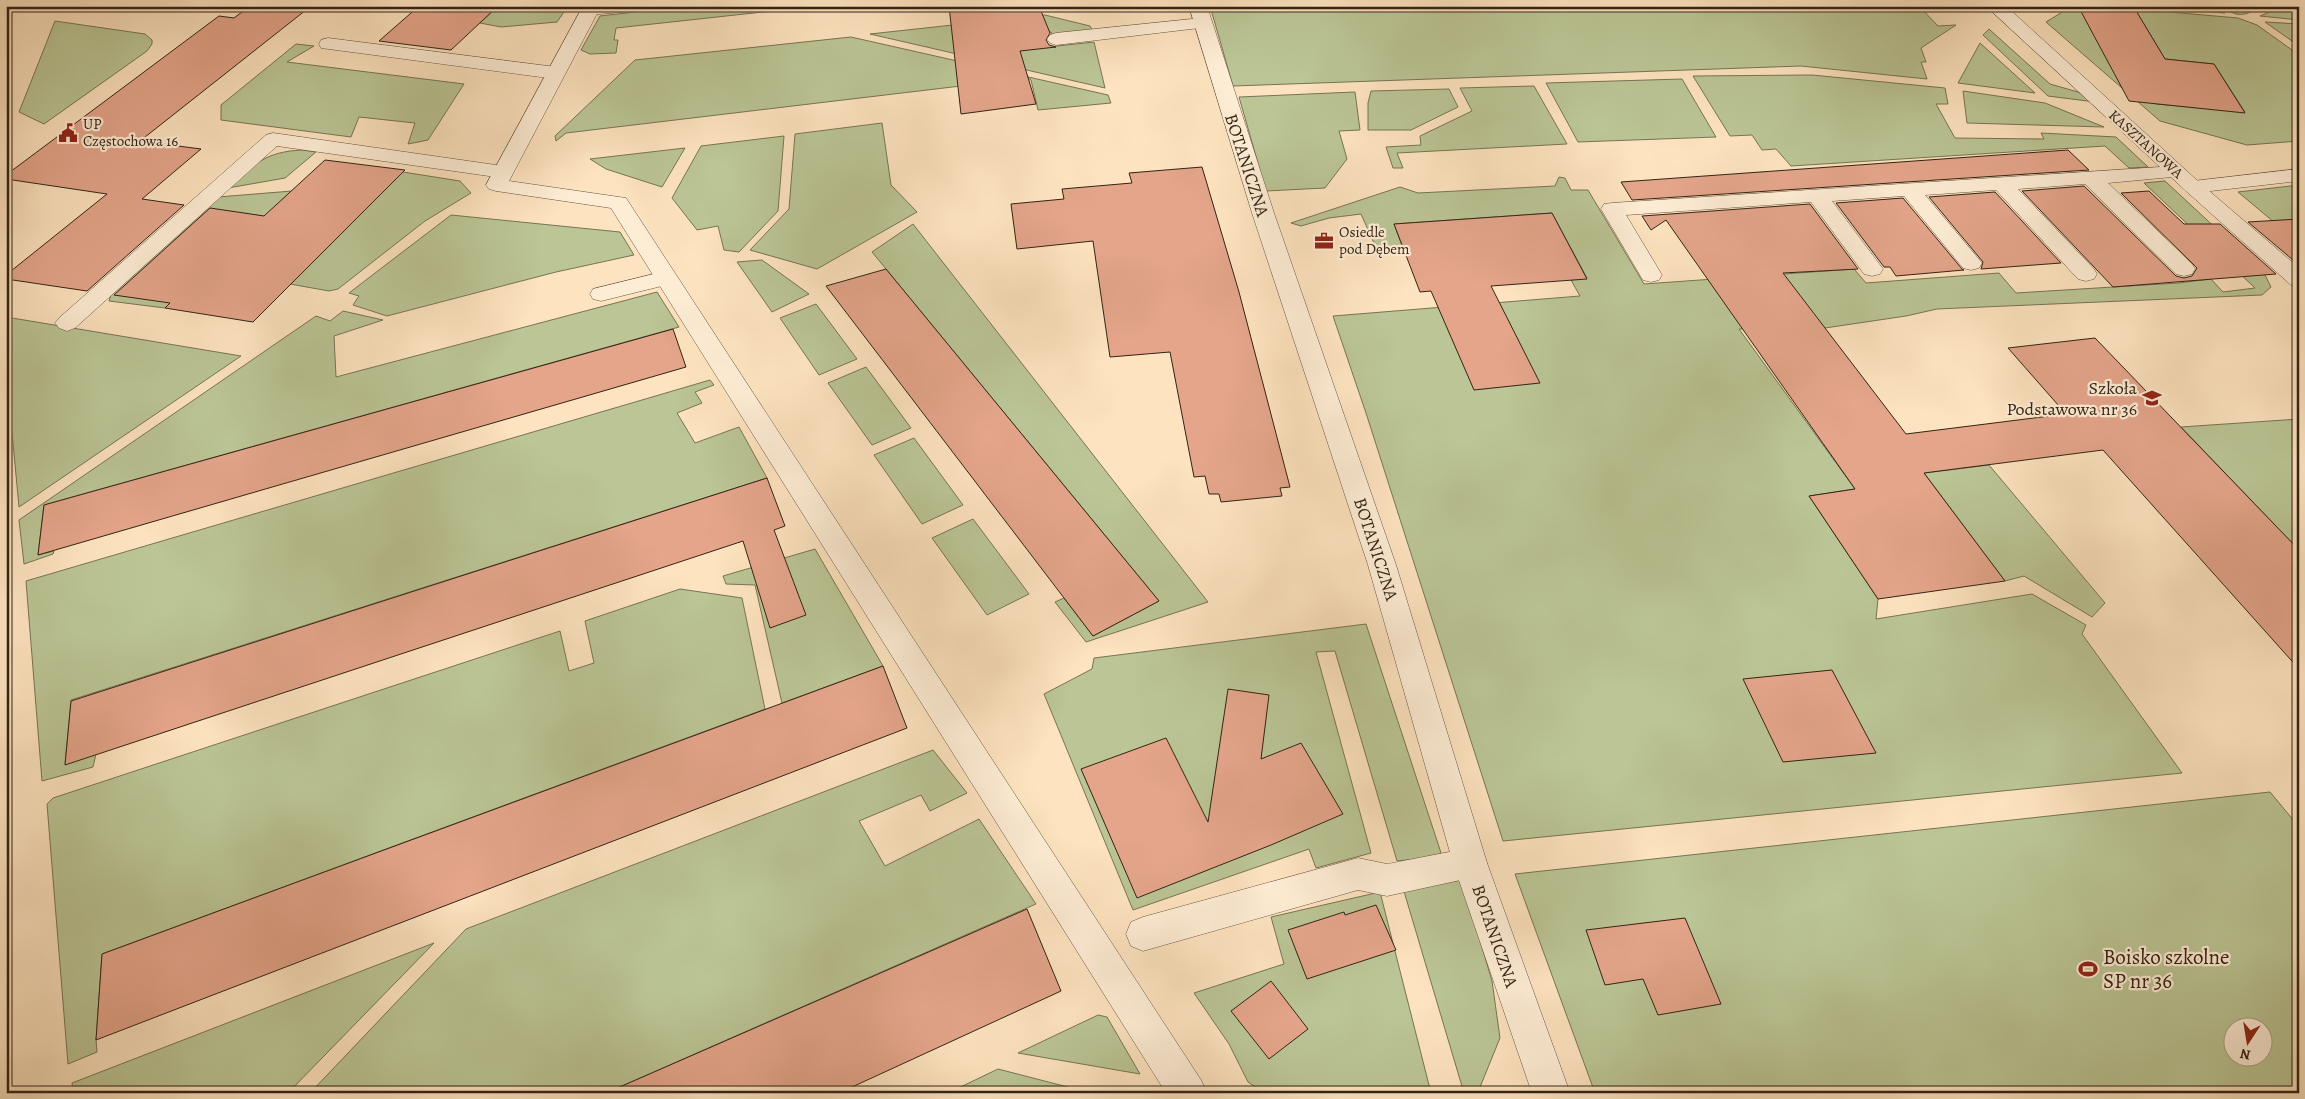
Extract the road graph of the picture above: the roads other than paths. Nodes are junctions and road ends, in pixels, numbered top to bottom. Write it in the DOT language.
graph roads {
  1 [pos="632,6"];
  2 [pos="1995,6"];
  3 [pos="591,8"];
  4 [pos="1200,15"];
  5 [pos="1056,39"];
  6 [pos="328,44"];
  7 [pos="556,73"];
  8 [pos="503,172"];
  9 [pos="2176,172"];
  10 [pos="2299,175"];
  11 [pos="2091,178"];
  12 [pos="2002,184"];
  13 [pos="2193,187"];
  14 [pos="1911,191"];
  15 [pos="1818,197"];
  16 [pos="1971,263"];
  17 [pos="1872,269"];
  18 [pos="2184,269"];
  19 [pos="2086,274"];
  20 [pos="1652,276"];
  21 [pos="666,278"];
  22 [pos="2299,280"];
  23 [pos="601,294"];
  24 [pos="67,323"];
  25 [pos="1470,863"];
  26 [pos="1142,934"];
  27 [pos="1188,1093"];
  28 [pos="1551,1093"];
  1 -- 3 [label="street"];
  2 -- 9 [label="street, KASZTANOWA"];
  3 -- 7 [label="street"];
  4 -- 5 [label="street"];
  4 -- 25 [label="street, BOTANICZNA"];
  6 -- 7 [label="street"];
  7 -- 8 [label="street"];
  8 -- 21 [label="street"];
  8 -- 24 [label="street"];
  9 -- 11 [label="street"];
  9 -- 13 [label="street, KASZTANOWA"];
  10 -- 13 [label="street"];
  11 -- 12 [label="street"];
  11 -- 18 [label="street"];
  12 -- 14 [label="street"];
  12 -- 19 [label="street"];
  13 -- 22 [label="street, KASZTANOWA"];
  14 -- 15 [label="street"];
  14 -- 16 [label="street"];
  15 -- 17 [label="street"];
  15 -- 20 [label="street"];
  21 -- 23 [label="street"];
  21 -- 27 [label="street"];
  25 -- 26 [label="street"];
  25 -- 28 [label="street, BOTANICZNA"];
}
